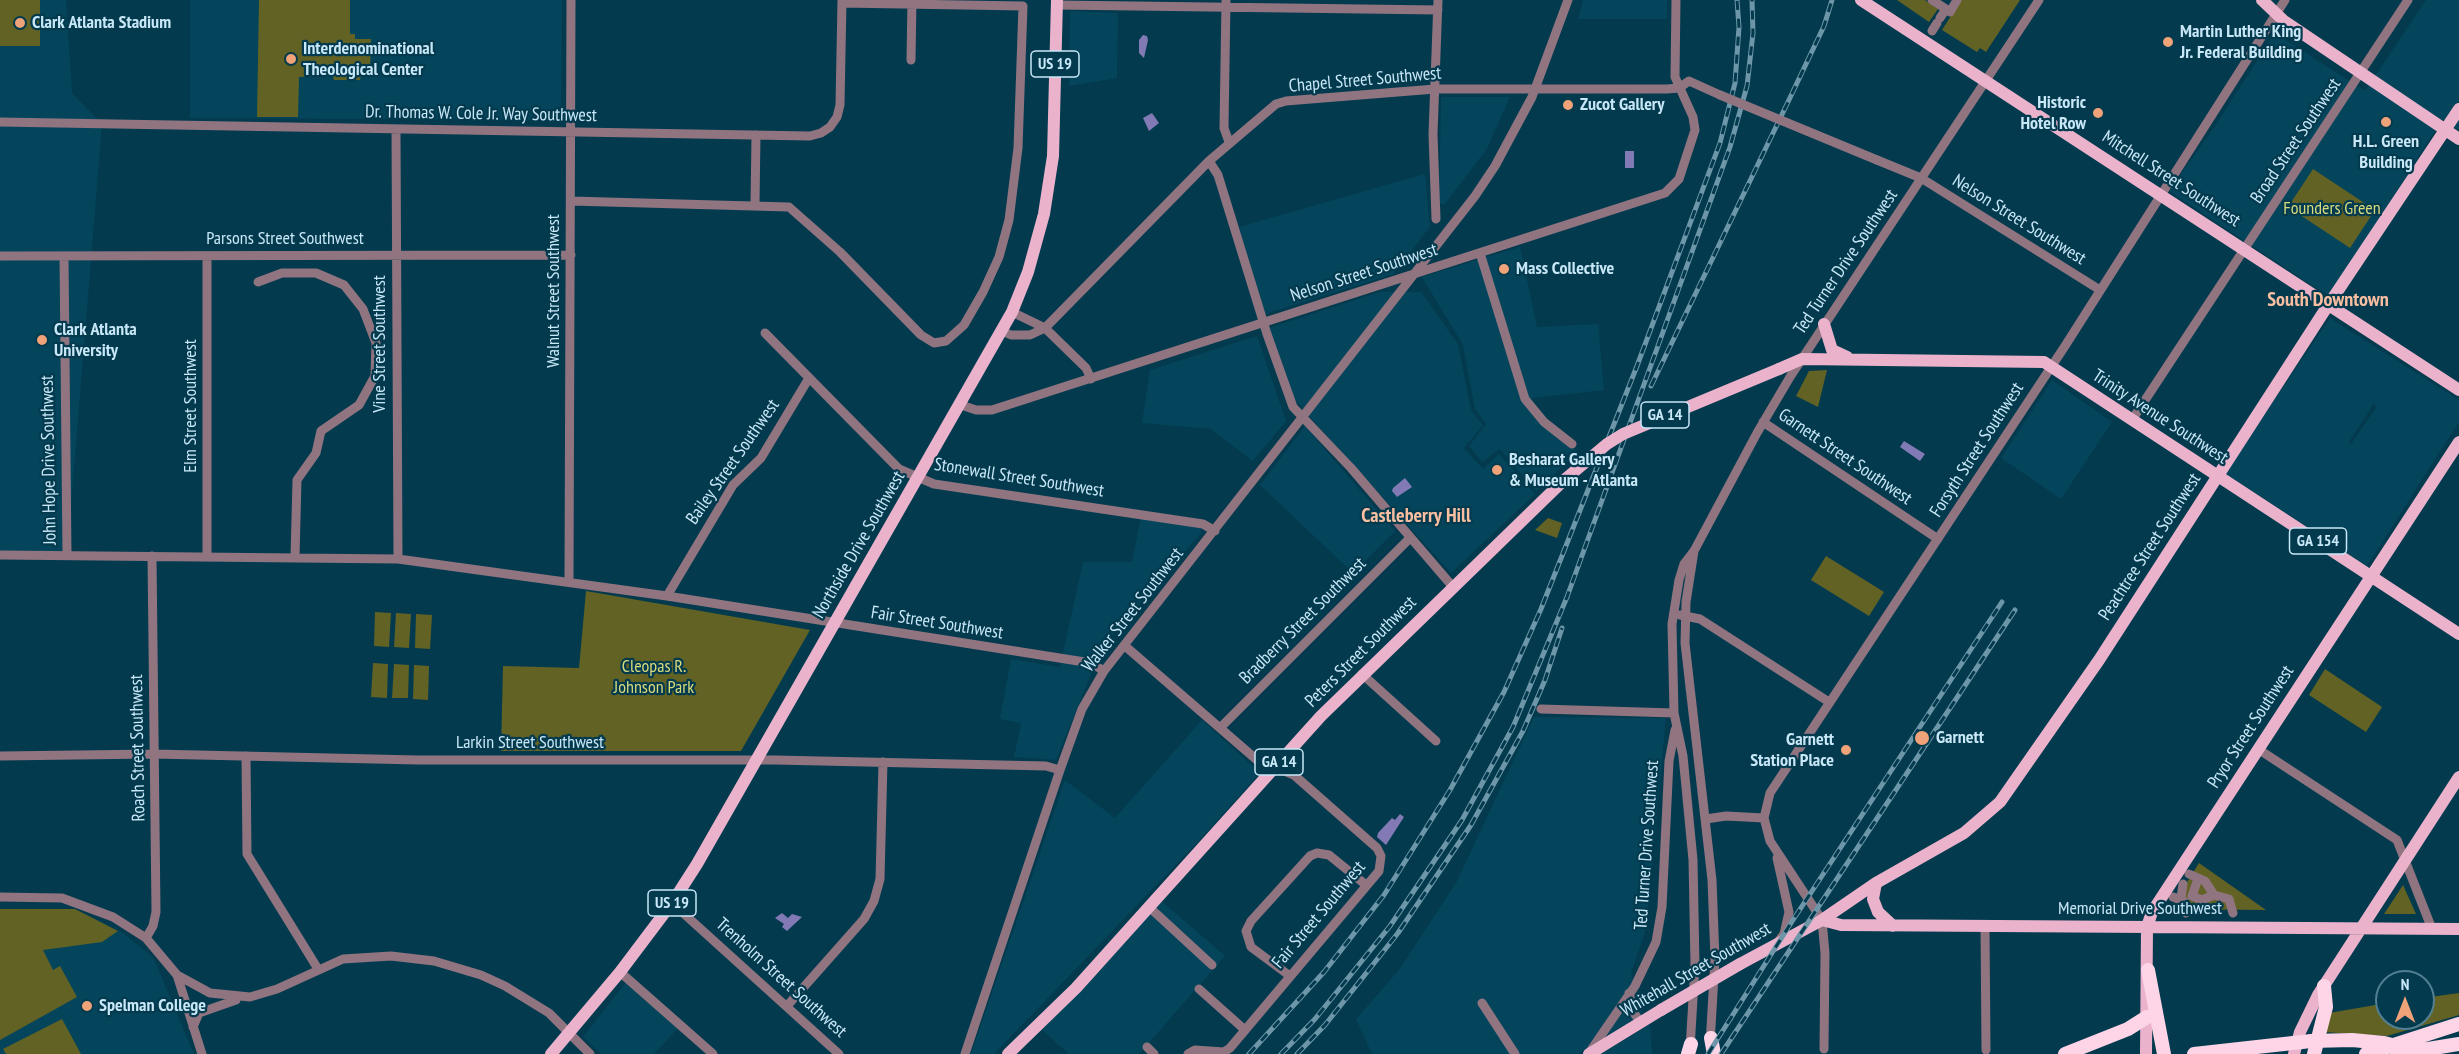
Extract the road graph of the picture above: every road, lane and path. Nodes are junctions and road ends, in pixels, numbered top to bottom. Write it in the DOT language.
graph roads {
  1 [pos="571,0"];
  2 [pos="1568,0"];
  3 [pos="1676,0"];
  4 [pos="1861,0"];
  5 [pos="1932,0"];
  6 [pos="1957,0"];
  7 [pos="2039,0"];
  8 [pos="2262,0"];
  9 [pos="2285,0"];
  10 [pos="2408,0"];
  11 [pos="842,2"];
  12 [pos="912,2"];
  13 [pos="1057,2"];
  14 [pos="1226,4"];
  15 [pos="1438,5"];
  16 [pos="1946,9"];
  17 [pos="2276,12"];
  18 [pos="1936,24"];
  19 [pos="911,60"];
  20 [pos="2361,74"];
  21 [pos="1986,80"];
  22 [pos="1679,88"];
  23 [pos="1435,89"];
  24 [pos="1535,90"];
  25 [pos="1719,94"];
  26 [pos="2459,109"];
  27 [pos="0,122"];
  28 [pos="396,129"];
  29 [pos="571,132"];
  30 [pos="756,135"];
  31 [pos="2452,135"];
  32 [pos="1229,142"];
  33 [pos="1209,161"];
  34 [pos="1921,178"];
  35 [pos="2161,194"];
  36 [pos="571,201"];
  37 [pos="755,205"];
  38 [pos="1436,219"];
  39 [pos="2243,249"];
  40 [pos="1479,253"];
  41 [pos="397,255"];
  42 [pos="571,255"];
  43 [pos="0,256"];
  44 [pos="63,256"];
  45 [pos="207,256"];
  46 [pos="1415,274"];
  47 [pos="258,282"];
  48 [pos="2100,290"];
  49 [pos="2329,304"];
  50 [pos="1012,312"];
  51 [pos="1263,324"];
  52 [pos="1824,324"];
  53 [pos="1045,328"];
  54 [pos="1002,331"];
  55 [pos="765,333"];
  56 [pos="1802,359"];
  57 [pos="1854,359"];
  58 [pos="2051,367"];
  59 [pos="809,378"];
  60 [pos="1091,378"];
  61 [pos="2459,390"];
  62 [pos="961,405"];
  63 [pos="1303,418"];
  64 [pos="2132,420"];
  65 [pos="1762,422"];
  66 [pos="2459,442"];
  67 [pos="1572,444"];
  68 [pos="2218,476"];
  69 [pos="919,477"];
  70 [pos="1215,531"];
  71 [pos="1410,538"];
  72 [pos="1938,539"];
  73 [pos="1694,551"];
  74 [pos="0,555"];
  75 [pos="67,555"];
  76 [pos="152,556"];
  77 [pos="207,556"];
  78 [pos="295,557"];
  79 [pos="398,559"];
  80 [pos="2371,576"];
  81 [pos="569,582"];
  82 [pos="1453,587"];
  83 [pos="667,596"];
  84 [pos="1673,614"];
  85 [pos="1685,616"];
  86 [pos="835,624"];
  87 [pos="2459,634"];
  88 [pos="1125,646"];
  89 [pos="1104,671"];
  90 [pos="1362,674"];
  91 [pos="1829,702"];
  92 [pos="1541,709"];
  93 [pos="1674,713"];
  94 [pos="1220,728"];
  95 [pos="1675,728"];
  96 [pos="1436,741"];
  97 [pos="2258,749"];
  98 [pos="154,754"];
  99 [pos="0,756"];
  100 [pos="246,756"];
  101 [pos="756,761"];
  102 [pos="883,762"];
  103 [pos="1274,767"];
  104 [pos="1060,770"];
  105 [pos="2459,777"];
  106 [pos="1764,818"];
  107 [pos="1706,819"];
  108 [pos="1775,850"];
  109 [pos="2406,858"];
  110 [pos="2189,874"];
  111 [pos="2198,879"];
  112 [pos="1876,883"];
  113 [pos="2183,884"];
  114 [pos="1366,885"];
  115 [pos="2214,895"];
  116 [pos="0,897"];
  117 [pos="2183,898"];
  118 [pos="672,903"];
  119 [pos="1149,907"];
  120 [pos="2186,913"];
  121 [pos="2233,913"];
  122 [pos="1822,920"];
  123 [pos="1893,926"];
  124 [pos="1985,926"];
  125 [pos="2147,927"];
  126 [pos="2360,928"];
  127 [pos="2432,929"];
  128 [pos="2459,929"];
  129 [pos="146,939"];
  130 [pos="1777,944"];
  131 [pos="1212,965"];
  132 [pos="318,969"];
  133 [pos="2148,970"];
  134 [pos="620,972"];
  135 [pos="177,975"];
  136 [pos="1290,976"];
  137 [pos="2324,986"];
  138 [pos="1199,989"];
  139 [pos="1629,993"];
  140 [pos="250,997"];
  141 [pos="1482,1003"];
  142 [pos="787,1006"];
  143 [pos="2147,1017"];
  144 [pos="1641,1023"];
  145 [pos="2459,1024"];
  146 [pos="193,1030"];
  147 [pos="1245,1030"];
  148 [pos="569,1032"];
  149 [pos="1711,1038"];
  150 [pos="2459,1044"];
  151 [pos="1824,1049"];
  152 [pos="1986,1050"];
  153 [pos="1689,1051"];
  154 [pos="202,1054"];
  155 [pos="551,1054"];
  156 [pos="590,1054"];
  157 [pos="713,1054"];
  158 [pos="839,1054"];
  159 [pos="965,1054"];
  160 [pos="1008,1054"];
  161 [pos="1188,1054"];
  162 [pos="1515,1054"];
  163 [pos="1589,1054"];
  164 [pos="1712,1054"];
  165 [pos="2065,1054"];
  166 [pos="2146,1054"];
  167 [pos="2164,1054"];
  168 [pos="2194,1054"];
  169 [pos="2294,1054"];
  170 [pos="2314,1054"];
  171 [pos="2366,1054"];
  172 [pos="2397,1054"];
  173 [pos="2429,1054"];
  1 -- 29 [label="street, Walnut Street Southwest"];
  2 -- 24 [label="street, Walker Street Southwest"];
  3 -- 22 [label="street"];
  4 -- 21 [label="main road, Mitchell Street Southwest"];
  5 -- 16 [label="street"];
  6 -- 16 [label="street"];
  7 -- 21 [label="street, Ted Turner Drive Southwest"];
  8 -- 17 [label="main road"];
  9 -- 17 [label="street, Forsyth Street Southwest"];
  10 -- 20 [label="street, Broad Street Southwest"];
  11 -- 12 [label="street"];
  11 -- 30 [label="street, Dr. Thomas W. Cole Jr. Way Southwest"];
  12 -- 19 [label="street"];
  12 -- 37 [label="street"];
  13 -- 14 [label="street"];
  13 -- 50 [label="main road, Northside Drive Southwest / US 19"];
  14 -- 15 [label="street"];
  14 -- 32 [label="street"];
  15 -- 23 [label="street"];
  16 -- 18 [label="street"];
  17 -- 20 [label="main road"];
  17 -- 35 [label="street, Forsyth Street Southwest"];
  20 -- 31 [label="main road"];
  20 -- 39 [label="street, Broad Street Southwest"];
  21 -- 34 [label="street, Ted Turner Drive Southwest"];
  21 -- 35 [label="main road, Mitchell Street Southwest"];
  22 -- 24 [label="street, Chapel Street Southwest"];
  22 -- 25 [label="street, Chapel Street Southwest"];
  22 -- 40 [label="street, Nelson Street Southwest"];
  23 -- 24 [label="street, Chapel Street Southwest"];
  23 -- 32 [label="street, Chapel Street Southwest"];
  23 -- 38 [label="street"];
  24 -- 46 [label="street, Walker Street Southwest"];
  25 -- 34 [label="street, Nelson Street Southwest, bridge"];
  26 -- 31 [label="main road, Peachtree Street Southwest"];
  27 -- 28 [label="street, Dr. Thomas W. Cole Jr. Way Southwest"];
  28 -- 29 [label="street, Dr. Thomas W. Cole Jr. Way Southwest"];
  28 -- 41 [label="street, Vine Street Southwest"];
  29 -- 30 [label="street, Dr. Thomas W. Cole Jr. Way Southwest"];
  29 -- 36 [label="street, Walnut Street Southwest"];
  30 -- 37 [label="street"];
  31 -- 49 [label="main road, Peachtree Street Southwest"];
  32 -- 33 [label="street, Chapel Street Southwest"];
  33 -- 51 [label="street"];
  33 -- 53 [label="street, Chapel Street Southwest"];
  34 -- 48 [label="street, Nelson Street Southwest"];
  34 -- 52 [label="street, Ted Turner Drive Southwest"];
  35 -- 39 [label="main road, Mitchell Street Southwest"];
  35 -- 48 [label="street, Forsyth Street Southwest"];
  36 -- 37 [label="street"];
  36 -- 42 [label="street, Walnut Street Southwest"];
  39 -- 49 [label="main road, Mitchell Street Southwest"];
  39 -- 64 [label="street, Broad Street Southwest"];
  40 -- 46 [label="street, Nelson Street Southwest"];
  40 -- 67 [label="street"];
  41 -- 42 [label="street, Parsons Street Southwest"];
  41 -- 45 [label="street, Parsons Street Southwest"];
  41 -- 79 [label="street, Vine Street Southwest"];
  42 -- 81 [label="street, Walnut Street Southwest"];
  43 -- 44 [label="street, Parsons Street Southwest"];
  44 -- 45 [label="street, Parsons Street Southwest"];
  44 -- 75 [label="street, John Hope Drive Southwest"];
  45 -- 77 [label="street, Elm Street Southwest"];
  46 -- 51 [label="street, Nelson Street Southwest"];
  46 -- 63 [label="street, Walker Street Southwest"];
  47 -- 78 [label="street"];
  48 -- 58 [label="street, Forsyth Street Southwest"];
  49 -- 61 [label="main road, Mitchell Street Southwest"];
  49 -- 68 [label="main road, Peachtree Street Southwest"];
  50 -- 53 [label="street"];
  50 -- 54 [label="main road, Northside Drive Southwest / US 19"];
  51 -- 60 [label="street, Nelson Street Southwest"];
  51 -- 63 [label="street"];
  52 -- 56 [label="street, Ted Turner Drive Southwest"];
  52 -- 57 [label="main road"];
  53 -- 54 [label="street"];
  53 -- 60 [label="street"];
  54 -- 62 [label="main road, Northside Drive Southwest / US 19"];
  55 -- 59 [label="street, Stonewall Street Southwest"];
  56 -- 57 [label="main road, Trinity Avenue Southwest / GA 154"];
  56 -- 65 [label="street, Ted Turner Drive Southwest"];
  56 -- 82 [label="main road, Peters Street Southwest / GA 14, bridge"];
  57 -- 58 [label="main road, Trinity Avenue Southwest / GA 154"];
  58 -- 64 [label="main road, Trinity Avenue Southwest / GA 154"];
  58 -- 72 [label="street, Forsyth Street Southwest"];
  59 -- 69 [label="street, Stonewall Street Southwest"];
  59 -- 83 [label="street, Bailey Street Southwest"];
  60 -- 62 [label="street, Nelson Street Southwest"];
  62 -- 69 [label="main road, Northside Drive Southwest / US 19"];
  63 -- 70 [label="street, Walker Street Southwest"];
  63 -- 71 [label="street"];
  64 -- 68 [label="main road, Trinity Avenue Southwest / GA 154"];
  65 -- 72 [label="street, Garnett Street Southwest"];
  65 -- 73 [label="street, Ted Turner Drive Southwest"];
  66 -- 80 [label="main road, Pryor Street Southwest"];
  68 -- 80 [label="main road, Trinity Avenue Southwest / GA 154"];
  68 -- 112 [label="main road, Peachtree Street Southwest"];
  69 -- 70 [label="street, Stonewall Street Southwest"];
  69 -- 86 [label="main road, Northside Drive Southwest / US 19"];
  70 -- 88 [label="street, Walker Street Southwest"];
  71 -- 82 [label="street"];
  71 -- 94 [label="street, Bradberry Street Southwest"];
  72 -- 91 [label="street, Forsyth Street Southwest"];
  73 -- 84 [label="street, Ted Turner Drive Southwest"];
  73 -- 85 [label="street, Ted Turner Drive Southwest"];
  74 -- 75 [label="street, Fair Street Southwest"];
  75 -- 76 [label="street, Fair Street Southwest"];
  76 -- 77 [label="street, Fair Street Southwest"];
  76 -- 98 [label="street, Roach Street Southwest"];
  77 -- 78 [label="street, Fair Street Southwest"];
  78 -- 79 [label="street, Fair Street Southwest"];
  79 -- 81 [label="street, Fair Street Southwest"];
  80 -- 87 [label="main road, Trinity Avenue Southwest / GA 154"];
  80 -- 97 [label="main road, Pryor Street Southwest"];
  81 -- 83 [label="street, Fair Street Southwest"];
  82 -- 90 [label="main road, Peters Street Southwest / GA 14"];
  83 -- 86 [label="street, Fair Street Southwest"];
  84 -- 85 [label="street"];
  84 -- 93 [label="street, Ted Turner Drive Southwest"];
  85 -- 91 [label="street"];
  85 -- 107 [label="street, Ted Turner Drive Southwest"];
  86 -- 89 [label="street, Fair Street Southwest"];
  86 -- 101 [label="main road, Northside Drive Southwest / US 19"];
  88 -- 89 [label="street, Walker Street Southwest"];
  88 -- 94 [label="street, Fair Street Southwest"];
  89 -- 104 [label="street, Walker Street Southwest"];
  90 -- 96 [label="street"];
  90 -- 103 [label="main road, Peters Street Southwest / GA 14"];
  91 -- 106 [label="street, Forsyth Street Southwest"];
  92 -- 93 [label="street"];
  93 -- 95 [label="street, Ted Turner Drive Southwest"];
  94 -- 103 [label="street, Fair Street Southwest"];
  95 -- 139 [label="street, Ted Turner Drive Southwest"];
  95 -- 153 [label="street, Ted Turner Drive Southwest"];
  97 -- 109 [label="street"];
  97 -- 125 [label="main road, Pryor Street Southwest"];
  98 -- 99 [label="street, Larkin Street Southwest"];
  98 -- 100 [label="street, Larkin Street Southwest"];
  98 -- 129 [label="street, Roach Street Southwest"];
  100 -- 101 [label="street, Larkin Street Southwest"];
  100 -- 132 [label="street"];
  101 -- 102 [label="street, Larkin Street Southwest"];
  101 -- 118 [label="main road, Northside Drive Southwest / US 19"];
  102 -- 104 [label="street, Larkin Street Southwest"];
  102 -- 142 [label="street"];
  103 -- 114 [label="street, Fair Street Southwest"];
  103 -- 119 [label="main road, Peters Street Southwest / GA 14"];
  104 -- 159 [label="street, Walker Street Southwest"];
  105 -- 109 [label="main road"];
  106 -- 107 [label="street"];
  106 -- 108 [label="street"];
  107 -- 149 [label="street, Ted Turner Drive Southwest"];
  108 -- 122 [label="street"];
  108 -- 130 [label="street"];
  109 -- 126 [label="main road"];
  109 -- 127 [label="street"];
  110 -- 111 [label="street"];
  111 -- 115 [label="street"];
  111 -- 117 [label="street"];
  112 -- 122 [label="main road, Peachtree Street Southwest"];
  112 -- 123 [label="main road"];
  113 -- 117 [label="street"];
  114 -- 136 [label="street, Fair Street Southwest"];
  114 -- 136 [label="street"];
  115 -- 117 [label="street"];
  115 -- 121 [label="street"];
  116 -- 129 [label="street"];
  117 -- 120 [label="street"];
  118 -- 134 [label="main road, Northside Drive Southwest / US 19"];
  118 -- 142 [label="street, Trenholm Street Southwest"];
  119 -- 131 [label="street"];
  119 -- 160 [label="main road, Peters Street Southwest / GA 14"];
  122 -- 123 [label="main road, Memorial Drive Southwest"];
  122 -- 130 [label="main road, Whitehall Street Southwest"];
  122 -- 151 [label="street"];
  123 -- 124 [label="main road, Memorial Drive Southwest"];
  124 -- 125 [label="main road, Memorial Drive Southwest"];
  124 -- 152 [label="street"];
  125 -- 126 [label="main road, Memorial Drive Southwest"];
  125 -- 133 [label="main road, Pryor Street Southwest"];
  126 -- 127 [label="main road, Memorial Drive Southwest"];
  126 -- 137 [label="main road"];
  127 -- 128 [label="main road, Memorial Drive Southwest"];
  129 -- 135 [label="street"];
  130 -- 144 [label="main road, Whitehall Street Southwest, bridge"];
  132 -- 140 [label="street"];
  132 -- 148 [label="street"];
  133 -- 143 [label="main road, Pryor Street Southwest"];
  133 -- 167 [label="highway"];
  134 -- 148 [label="main road, Northside Drive Southwest / US 19"];
  134 -- 157 [label="street"];
  135 -- 140 [label="street"];
  135 -- 146 [label="street"];
  136 -- 147 [label="street, Fair Street Southwest"];
  137 -- 169 [label="main road"];
  137 -- 170 [label="highway"];
  138 -- 147 [label="street"];
  139 -- 144 [label="street"];
  139 -- 163 [label="street, Ted Turner Drive Southwest"];
  140 -- 146 [label="street"];
  141 -- 162 [label="street"];
  142 -- 158 [label="street, Trenholm Street Southwest"];
  143 -- 165 [label="highway"];
  143 -- 166 [label="main road, Pryor Street Southwest"];
  144 -- 163 [label="main road, Whitehall Street Southwest"];
  145 -- 171 [label="highway"];
  146 -- 154 [label="street"];
  147 -- 161 [label="street, Fair Street Southwest"];
  148 -- 155 [label="main road, Northside Drive Southwest / US 19"];
  148 -- 156 [label="street"];
  149 -- 164 [label="highway"];
  150 -- 172 [label="highway"];
  168 -- 173 [label="highway, bridge"];
}
